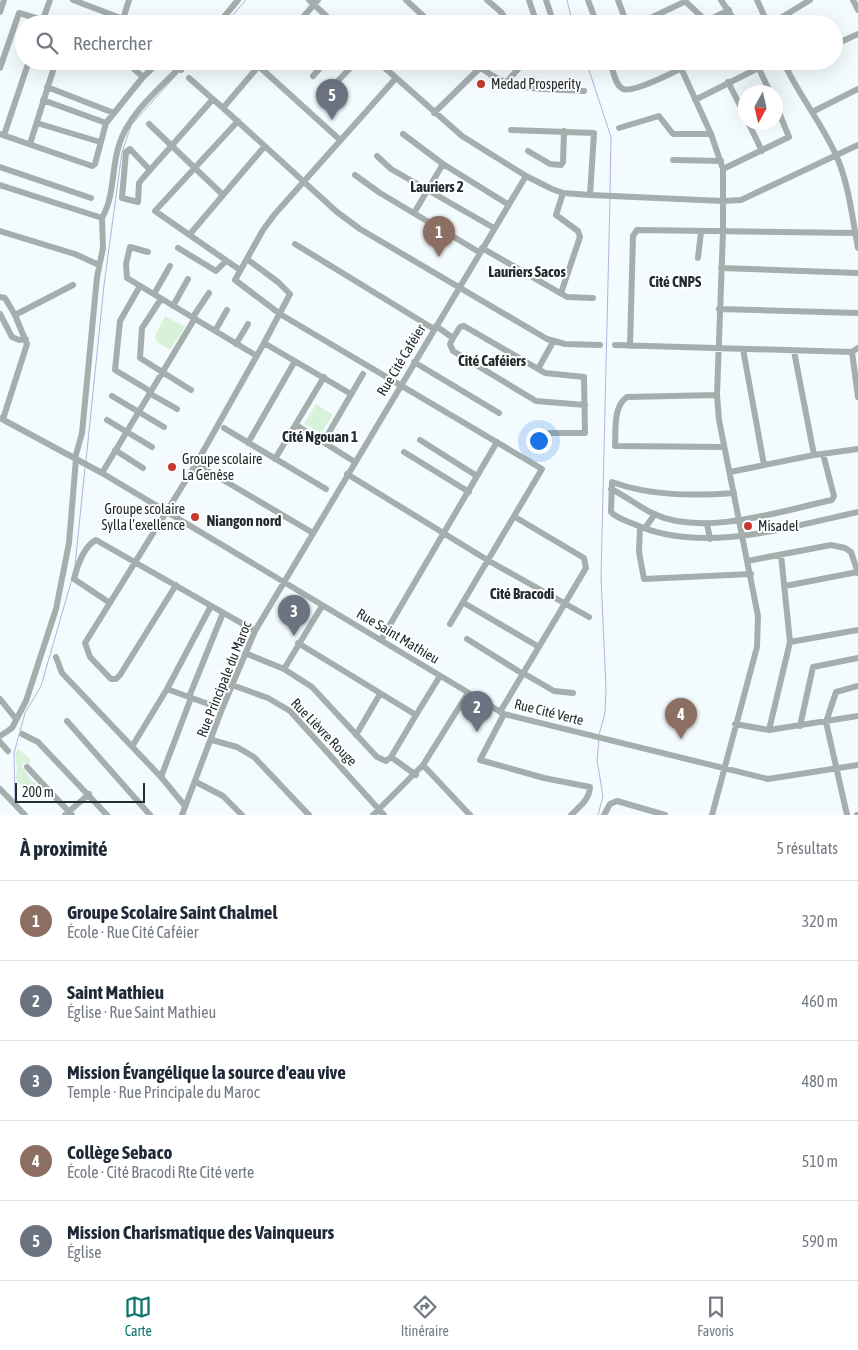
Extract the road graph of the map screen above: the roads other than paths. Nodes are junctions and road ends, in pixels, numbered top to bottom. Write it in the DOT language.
graph roads {
  1 [pos="4,0"];
  2 [pos="50,0"];
  3 [pos="74,0"];
  4 [pos="129,0"];
  5 [pos="238,0"];
  6 [pos="406,0"];
  7 [pos="487,0"];
  8 [pos="529,0"];
  9 [pos="546,0"];
  10 [pos="588,0"];
  11 [pos="618,0"];
  12 [pos="721,0"];
  13 [pos="757,0"];
  14 [pos="810,0"];
  15 [pos="853,0"];
  16 [pos="685,1"];
  17 [pos="313,2"];
  18 [pos="800,2"];
  19 [pos="729,10"];
  20 [pos="858,10"];
  21 [pos="0,12"];
  22 [pos="45,15"];
  23 [pos="111,15"];
  24 [pos="127,15"];
  25 [pos="226,15"];
  26 [pos="304,15"];
  27 [pos="326,15"];
  28 [pos="422,15"];
  29 [pos="503,15"];
  30 [pos="535,15"];
  31 [pos="551,15"];
  32 [pos="594,15"];
  33 [pos="623,15"];
  34 [pos="656,15"];
  35 [pos="698,15"];
  36 [pos="719,15"];
  37 [pos="732,15"];
  38 [pos="765,15"];
  39 [pos="782,15"];
  40 [pos="15,25"];
  41 [pos="858,34"];
  42 [pos="843,41"];
  43 [pos="0,68"];
  44 [pos="26,70"];
  45 [pos="53,70"];
  46 [pos="135,70"];
  47 [pos="150,70"];
  48 [pos="179,70"];
  49 [pos="253,70"];
  50 [pos="266,70"];
  51 [pos="318,70"];
  52 [pos="348,70"];
  53 [pos="387,70"];
  54 [pos="478,70"];
  55 [pos="483,70"];
  56 [pos="517,70"];
  57 [pos="613,70"];
  58 [pos="676,70"];
  59 [pos="682,70"];
  60 [pos="757,70"];
  61 [pos="759,70"];
  62 [pos="787,70"];
  63 [pos="313,76"];
  64 [pos="143,77"];
  65 [pos="189,78"];
  66 [pos="396,78"];
  67 [pos="728,82"];
  68 [pos="505,84"];
  69 [pos="767,85"];
  70 [pos="48,87"];
  71 [pos="332,87"];
  72 [pos="858,89"];
  73 [pos="584,91"];
  74 [pos="214,99"];
  75 [pos="43,100"];
  76 [pos="695,100"];
  77 [pos="738,101"];
  78 [pos="223,108"];
  79 [pos="812,112"];
  80 [pos="114,113"];
  81 [pos="434,113"];
  82 [pos="238,121"];
  83 [pos="783,122"];
  84 [pos="37,123"];
  85 [pos="106,124"];
  86 [pos="149,124"];
  87 [pos="618,128"];
  88 [pos="511,130"];
  89 [pos="752,130"];
  90 [pos="564,131"];
  91 [pos="2,134"];
  92 [pos="404,134"];
  93 [pos="711,134"];
  94 [pos="339,139"];
  95 [pos="100,142"];
  96 [pos="30,144"];
  97 [pos="172,144"];
  98 [pos="264,146"];
  99 [pos="858,146"];
  100 [pos="528,151"];
  101 [pos="762,151"];
  102 [pos="377,156"];
  103 [pos="836,156"];
  104 [pos="673,160"];
  105 [pos="721,161"];
  106 [pos="443,164"];
  107 [pos="0,167"];
  108 [pos="195,167"];
  109 [pos="723,169"];
  110 [pos="150,170"];
  111 [pos="354,175"];
  112 [pos="526,176"];
  113 [pos="304,181"];
  114 [pos="0,185"];
  115 [pos="428,189"];
  116 [pos="563,193"];
  117 [pos="223,195"];
  118 [pos="590,196"];
  119 [pos="91,198"];
  120 [pos="723,201"];
  121 [pos="509,205"];
  122 [pos="414,213"];
  123 [pos="102,218"];
  124 [pos="494,228"];
  125 [pos="0,231"];
  126 [pos="701,232"];
  127 [pos="723,232"];
  128 [pos="855,233"];
  129 [pos="190,234"];
  130 [pos="295,244"];
  131 [pos="178,248"];
  132 [pos="858,248"];
  133 [pos="481,250"];
  134 [pos="148,252"];
  135 [pos="698,258"];
  136 [pos="246,259"];
  137 [pos="225,262"];
  138 [pos="99,265"];
  139 [pos="170,266"];
  140 [pos="721,268"];
  141 [pos="240,270"];
  142 [pos="858,273"];
  143 [pos="188,279"];
  144 [pos="73,285"];
  145 [pos="140,286"];
  146 [pos="458,287"];
  147 [pos="208,292"];
  148 [pos="561,293"];
  149 [pos="154,294"];
  150 [pos="0,297"];
  151 [pos="161,298"];
  152 [pos="593,298"];
  153 [pos="173,306"];
  154 [pos="719,308"];
  155 [pos="227,310"];
  156 [pos="858,313"];
  157 [pos="0,314"];
  158 [pos="280,314"];
  159 [pos="16,315"];
  160 [pos="194,318"];
  161 [pos="248,324"];
  162 [pos="435,327"];
  163 [pos="215,331"];
  164 [pos="453,338"];
  165 [pos="26,339"];
  166 [pos="553,342"];
  167 [pos="264,343"];
  168 [pos="236,344"];
  169 [pos="600,345"];
  170 [pos="615,345"];
  171 [pos="630,346"];
  172 [pos="718,349"];
  173 [pos="743,349"];
  174 [pos="855,350"];
  175 [pos="794,351"];
  176 [pos="257,356"];
  177 [pos="294,361"];
  178 [pos="414,362"];
  179 [pos="856,365"];
  180 [pos="538,369"];
  181 [pos="162,372"];
  182 [pos="363,374"];
  183 [pos="324,378"];
  184 [pos="400,384"];
  185 [pos="191,390"];
  186 [pos="150,392"];
  187 [pos="351,394"];
  188 [pos="717,395"];
  189 [pos="112,396"];
  190 [pos="858,397"];
  191 [pos="585,405"];
  192 [pos="177,409"];
  193 [pos="138,412"];
  194 [pos="499,413"];
  195 [pos="2,419"];
  196 [pos="106,420"];
  197 [pos="296,425"];
  198 [pos="164,427"];
  199 [pos="224,428"];
  200 [pos="126,432"];
  201 [pos="549,433"];
  202 [pos="420,440"];
  203 [pos="324,441"];
  204 [pos="248,442"];
  205 [pos="497,442"];
  206 [pos="152,447"];
  207 [pos="724,447"];
  208 [pos="858,449"];
  209 [pos="115,450"];
  210 [pos="404,452"];
  211 [pos="823,454"];
  212 [pos="814,455"];
  213 [pos="76,459"];
  214 [pos="275,459"];
  215 [pos="355,462"];
  216 [pos="196,464"];
  217 [pos="764,465"];
  218 [pos="144,468"];
  219 [pos="730,472"];
  220 [pos="102,473"];
  221 [pos="347,474"];
  222 [pos="477,476"];
  223 [pos="326,489"];
  224 [pos="611,489"];
  225 [pos="469,492"];
  226 [pos="734,493"];
  227 [pos="167,512"];
  228 [pos="858,512"];
  229 [pos="655,514"];
  230 [pos="514,517"];
  231 [pos="740,520"];
  232 [pos="707,524"];
  233 [pos="642,528"];
  234 [pos="313,533"];
  235 [pos="445,533"];
  236 [pos="744,535"];
  237 [pos="710,539"];
  238 [pos="781,555"];
  239 [pos="298,558"];
  240 [pos="489,560"];
  241 [pos="135,561"];
  242 [pos="747,561"];
  243 [pos="858,573"];
  244 [pos="751,574"];
  245 [pos="284,583"];
  246 [pos="176,585"];
  247 [pos="785,586"];
  248 [pos="110,603"];
  249 [pos="464,603"];
  250 [pos="565,604"];
  251 [pos="211,606"];
  252 [pos="322,606"];
  253 [pos="223,613"];
  254 [pos="589,618"];
  255 [pos="450,624"];
  256 [pos="858,630"];
  257 [pos="255,631"];
  258 [pos="466,639"];
  259 [pos="381,640"];
  260 [pos="790,642"];
  261 [pos="298,644"];
  262 [pos="539,647"];
  263 [pos="245,653"];
  264 [pos="56,657"];
  265 [pos="858,658"];
  266 [pos="284,669"];
  267 [pos="523,673"];
  268 [pos="440,676"];
  269 [pos="232,685"];
  270 [pos="858,686"];
  271 [pos="167,688"];
  272 [pos="468,693"];
  273 [pos="573,693"];
  274 [pos="380,694"];
  275 [pos="190,698"];
  276 [pos="0,699"];
  277 [pos="222,709"];
  278 [pos="502,713"];
  279 [pos="416,715"];
  280 [pos="858,716"];
  281 [pos="16,719"];
  282 [pos="67,721"];
  283 [pos="826,722"];
  284 [pos="735,724"];
  285 [pos="800,726"];
  286 [pos="769,730"];
  287 [pos="22,734"];
  288 [pos="356,735"];
  289 [pos="0,736"];
  290 [pos="212,740"];
  291 [pos="0,742"];
  292 [pos="133,745"];
  293 [pos="8,751"];
  294 [pos="391,757"];
  295 [pos="423,765"];
  296 [pos="858,766"];
  297 [pos="28,767"];
  298 [pos="724,769"];
  299 [pos="835,770"];
  300 [pos="416,774"];
  301 [pos="161,776"];
  302 [pos="196,782"];
  303 [pos="0,789"];
  304 [pos="89,794"];
  305 [pos="379,809"];
  306 [pos="185,812"];
  307 [pos="69,814"];
  308 [pos="26,815"];
  309 [pos="106,815"];
  310 [pos="150,815"];
  311 [pos="242,815"];
  312 [pos="309,815"];
  313 [pos="373,815"];
  314 [pos="384,815"];
  315 [pos="470,815"];
  316 [pos="571,815"];
  317 [pos="604,815"];
  318 [pos="665,815"];
  319 [pos="712,815"];
  320 [pos="846,815"];
  1 -- 21 [label="street"];
  2 -- 22 [label="street"];
  3 -- 23 [label="street"];
  4 -- 24 [label="street"];
  5 -- 25 [label="street"];
  6 -- 28 [label="street"];
  7 -- 29 [label="street"];
  8 -- 30 [label="street"];
  9 -- 31 [label="street"];
  10 -- 32 [label="street"];
  11 -- 33 [label="street"];
  12 -- 19 [label="street"];
  13 -- 38 [label="street"];
  14 -- 18 [label="street"];
  15 -- 20 [label="street"];
  16 -- 34 [label="street"];
  16 -- 35 [label="street"];
  17 -- 26 [label="street"];
  17 -- 27 [label="street"];
  18 -- 39 [label="street"];
  19 -- 36 [label="street"];
  19 -- 37 [label="street"];
  40 -- 43 [label="street"];
  41 -- 42 [label="street"];
  44 -- 91 [label="street"];
  45 -- 70 [label="street"];
  46 -- 64 [label="street"];
  47 -- 64 [label="street"];
  48 -- 123 [label="street"];
  49 -- 78 [label="street"];
  50 -- 94 [label="street"];
  51 -- 63 [label="street"];
  52 -- 71 [label="street"];
  53 -- 66 [label="street"];
  54 -- 81 [label="street"];
  55 -- 68 [label="street"];
  56 -- 68 [label="street"];
  57 -- 58 [label="street"];
  59 -- 76 [label="street"];
  60 -- 67 [label="street"];
  61 -- 69 [label="street"];
  62 -- 79 [label="street"];
  64 -- 80 [label="street"];
  65 -- 74 [label="street"];
  66 -- 81 [label="street"];
  66 -- 94 [label="street"];
  67 -- 76 [label="street"];
  67 -- 77 [label="street"];
  68 -- 73 [label="street"];
  70 -- 75 [label="street"];
  70 -- 80 [label="street"];
  72 -- 79 [label="street"];
  74 -- 78 [label="street"];
  74 -- 97 [label="street"];
  75 -- 84 [label="street"];
  75 -- 85 [label="street"];
  76 -- 93 [label="street"];
  78 -- 82 [label="street"];
  79 -- 103 [label="street"];
  80 -- 85 [label="street"];
  81 -- 112 [label="street"];
  82 -- 98 [label="street"];
  82 -- 108 [label="street"];
  83 -- 101 [label="street"];
  84 -- 95 [label="street"];
  84 -- 96 [label="street"];
  85 -- 95 [label="street"];
  86 -- 97 [label="street"];
  87 -- 93 [label="street"];
  88 -- 90 [label="street"];
  89 -- 101 [label="street"];
  90 -- 100 [label="street"];
  90 -- 118 [label="street"];
  91 -- 96 [label="street"];
  92 -- 106 [label="street"];
  93 -- 105 [label="street"];
  94 -- 113 [label="street"];
  95 -- 96 [label="street"];
  97 -- 108 [label="street"];
  97 -- 110 [label="street"];
  98 -- 113 [label="street"];
  98 -- 117 [label="street"];
  99 -- 103 [label="street"];
  101 -- 109 [label="street"];
  102 -- 115 [label="street"];
  103 -- 120 [label="street"];
  103 -- 128 [label="street"];
  104 -- 105 [label="street"];
  105 -- 109 [label="street"];
  106 -- 115 [label="street"];
  106 -- 121 [label="street"];
  107 -- 119 [label="street"];
  108 -- 117 [label="street"];
  108 -- 129 [label="street"];
  109 -- 120 [label="street"];
  110 -- 110 [label="street"];
  111 -- 122 [label="street"];
  112 -- 116 [label="street"];
  112 -- 121 [label="street, Rue Cité Caféier"];
  113 -- 136 [label="street"];
  113 -- 146 [label="street"];
  114 -- 123 [label="street"];
  115 -- 122 [label="street"];
  115 -- 124 [label="street"];
  116 -- 118 [label="street"];
  116 -- 148 [label="street"];
  117 -- 129 [label="street"];
  118 -- 120 [label="street"];
  120 -- 127 [label="street"];
  121 -- 124 [label="street, Rue Cité Caféier"];
  122 -- 133 [label="street"];
  123 -- 138 [label="street"];
  124 -- 133 [label="street, Rue Cité Caféier"];
  125 -- 138 [label="street"];
  126 -- 127 [label="street"];
  126 -- 135 [label="street"];
  126 -- 171 [label="street"];
  127 -- 128 [label="street"];
  127 -- 140 [label="street"];
  128 -- 132 [label="street"];
  129 -- 137 [label="street"];
  130 -- 162 [label="street"];
  131 -- 137 [label="street"];
  133 -- 146 [label="street, Rue Cité Caféier"];
  133 -- 148 [label="street"];
  134 -- 145 [label="street"];
  136 -- 141 [label="street"];
  136 -- 158 [label="street"];
  137 -- 141 [label="street"];
  138 -- 213 [label="street"];
  139 -- 149 [label="street"];
  140 -- 142 [label="street"];
  140 -- 154 [label="street"];
  141 -- 158 [label="street"];
  143 -- 153 [label="street"];
  144 -- 159 [label="street"];
  145 -- 149 [label="street"];
  145 -- 186 [label="street"];
  146 -- 162 [label="street, Rue Cité Caféier"];
  146 -- 166 [label="street"];
  147 -- 160 [label="street"];
  148 -- 152 [label="street"];
  149 -- 151 [label="street"];
  150 -- 159 [label="street"];
  151 -- 153 [label="street"];
  151 -- 181 [label="street"];
  153 -- 160 [label="street"];
  154 -- 156 [label="street"];
  154 -- 172 [label="street"];
  155 -- 163 [label="street"];
  157 -- 165 [label="street"];
  158 -- 167 [label="street"];
  158 -- 184 [label="street"];
  159 -- 165 [label="street"];
  160 -- 163 [label="street"];
  160 -- 181 [label="street"];
  161 -- 168 [label="street"];
  162 -- 164 [label="street"];
  162 -- 178 [label="street, Rue Cité Caféier"];
  163 -- 168 [label="street"];
  164 -- 180 [label="street"];
  164 -- 191 [label="street"];
  165 -- 195 [label="street"];
  166 -- 169 [label="street"];
  166 -- 180 [label="street"];
  167 -- 176 [label="street"];
  167 -- 177 [label="street"];
  168 -- 176 [label="street"];
  170 -- 171 [label="street"];
  171 -- 172 [label="street"];
  172 -- 173 [label="street"];
  172 -- 188 [label="street"];
  173 -- 175 [label="street"];
  173 -- 217 [label="street"];
  174 -- 175 [label="street"];
  174 -- 179 [label="street"];
  175 -- 212 [label="street"];
  176 -- 216 [label="street"];
  177 -- 183 [label="street"];
  177 -- 204 [label="street"];
  178 -- 184 [label="street, Rue Cité Caféier"];
  178 -- 194 [label="street"];
  179 -- 190 [label="street"];
  180 -- 191 [label="street"];
  181 -- 185 [label="street"];
  181 -- 186 [label="street"];
  182 -- 187 [label="street"];
  183 -- 187 [label="street"];
  183 -- 197 [label="street"];
  184 -- 205 [label="street"];
  184 -- 215 [label="street, Rue Cité Caféier"];
  186 -- 192 [label="street"];
  186 -- 193 [label="street"];
  187 -- 203 [label="street"];
  188 -- 207 [label="street"];
  188 -- 207 [label="street"];
  189 -- 193 [label="street"];
  191 -- 201 [label="street"];
  193 -- 198 [label="street"];
  193 -- 200 [label="street"];
  195 -- 213 [label="street, Rue Saint Mathieu"];
  196 -- 200 [label="street"];
  197 -- 203 [label="street"];
  197 -- 214 [label="street"];
  199 -- 204 [label="street"];
  200 -- 206 [label="street"];
  200 -- 209 [label="street"];
  202 -- 222 [label="street"];
  203 -- 215 [label="street"];
  204 -- 214 [label="street"];
  205 -- 222 [label="street"];
  205 -- 230 [label="street"];
  207 -- 219 [label="street"];
  208 -- 211 [label="street"];
  209 -- 218 [label="street"];
  209 -- 220 [label="street"];
  210 -- 225 [label="street"];
  211 -- 212 [label="street"];
  211 -- 231 [label="street"];
  212 -- 217 [label="street"];
  213 -- 220 [label="street, Rue Saint Mathieu"];
  213 -- 281 [label="street"];
  214 -- 223 [label="street"];
  215 -- 221 [label="street, Rue Cité Caféier"];
  216 -- 227 [label="street"];
  216 -- 234 [label="street"];
  217 -- 219 [label="street"];
  219 -- 226 [label="street"];
  220 -- 227 [label="street, Rue Saint Mathieu"];
  221 -- 234 [label="street, Rue Cité Caféier"];
  221 -- 235 [label="street"];
  222 -- 225 [label="street"];
  224 -- 226 [label="street"];
  224 -- 229 [label="street"];
  224 -- 233 [label="street"];
  225 -- 235 [label="street"];
  226 -- 231 [label="street"];
  227 -- 241 [label="street"];
  227 -- 245 [label="street, Rue Saint Mathieu"];
  228 -- 236 [label="street"];
  229 -- 232 [label="street"];
  229 -- 233 [label="street"];
  230 -- 240 [label="street"];
  230 -- 250 [label="street"];
  231 -- 232 [label="street"];
  231 -- 236 [label="street"];
  232 -- 237 [label="street"];
  233 -- 237 [label="street"];
  233 -- 244 [label="street"];
  234 -- 239 [label="street, Rue Cité Caféier"];
  235 -- 240 [label="street"];
  235 -- 259 [label="street"];
  236 -- 237 [label="street"];
  236 -- 242 [label="street"];
  238 -- 242 [label="street"];
  238 -- 243 [label="street"];
  238 -- 247 [label="street"];
  239 -- 245 [label="street, Rue Principale du Maroc"];
  240 -- 249 [label="street"];
  240 -- 250 [label="street"];
  241 -- 246 [label="street"];
  241 -- 248 [label="street"];
  241 -- 248 [label="street"];
  242 -- 244 [label="street"];
  243 -- 247 [label="street"];
  244 -- 284 [label="street"];
  245 -- 252 [label="street, Rue Saint Mathieu"];
  245 -- 257 [label="street, Rue Principale du Maroc"];
  246 -- 248 [label="street"];
  246 -- 251 [label="street"];
  247 -- 260 [label="street"];
  249 -- 255 [label="street"];
  249 -- 262 [label="street"];
  250 -- 254 [label="street"];
  250 -- 262 [label="street"];
  251 -- 253 [label="street"];
  251 -- 271 [label="street"];
  252 -- 259 [label="street, Rue Saint Mathieu"];
  252 -- 261 [label="street"];
  253 -- 257 [label="street"];
  253 -- 275 [label="street"];
  256 -- 260 [label="street"];
  257 -- 263 [label="street, Rue Principale du Maroc"];
  258 -- 267 [label="street"];
  259 -- 268 [label="street, Rue Saint Mathieu"];
  260 -- 286 [label="street"];
  261 -- 266 [label="street"];
  261 -- 274 [label="street"];
  262 -- 267 [label="street"];
  263 -- 266 [label="street"];
  263 -- 269 [label="street, Rue Principale du Maroc"];
  264 -- 292 [label="street"];
  265 -- 285 [label="street"];
  266 -- 288 [label="street"];
  267 -- 273 [label="street"];
  267 -- 278 [label="street"];
  268 -- 272 [label="street, Rue Saint Mathieu"];
  268 -- 279 [label="street"];
  269 -- 277 [label="street, Rue Principale du Maroc"];
  269 -- 305 [label="street, Rue Lièvre Rouge"];
  270 -- 283 [label="street"];
  271 -- 275 [label="street"];
  271 -- 292 [label="street"];
  272 -- 278 [label="street, Rue Saint Mathieu"];
  272 -- 295 [label="street"];
  274 -- 279 [label="street"];
  274 -- 288 [label="street"];
  275 -- 277 [label="street"];
  275 -- 301 [label="street"];
  276 -- 281 [label="street"];
  277 -- 290 [label="street, Rue Principale du Maroc"];
  278 -- 298 [label="street, Rue Cité Verte"];
  278 -- 316 [label="street"];
  279 -- 294 [label="street"];
  280 -- 283 [label="street"];
  281 -- 289 [label="street"];
  282 -- 310 [label="street"];
  283 -- 285 [label="street"];
  283 -- 299 [label="street"];
  284 -- 286 [label="street"];
  284 -- 298 [label="street"];
  285 -- 286 [label="street"];
  287 -- 304 [label="street"];
  288 -- 294 [label="street"];
  290 -- 302 [label="street, Rue Principale du Maroc"];
  290 -- 312 [label="street"];
  291 -- 293 [label="street"];
  292 -- 301 [label="street"];
  294 -- 300 [label="street"];
  295 -- 300 [label="street"];
  295 -- 315 [label="street"];
  296 -- 299 [label="street, Rue Cité Verte"];
  297 -- 307 [label="street"];
  298 -- 299 [label="street, Rue Cité Verte"];
  298 -- 319 [label="street"];
  299 -- 320 [label="street"];
  300 -- 305 [label="street"];
  301 -- 306 [label="street"];
  302 -- 306 [label="street, Rue Principale du Maroc"];
  302 -- 311 [label="street"];
  303 -- 308 [label="street"];
  304 -- 307 [label="street"];
  304 -- 309 [label="street"];
  305 -- 313 [label="street"];
  305 -- 314 [label="street, Rue Lièvre Rouge"];
  317 -- 318 [label="street"];
}
